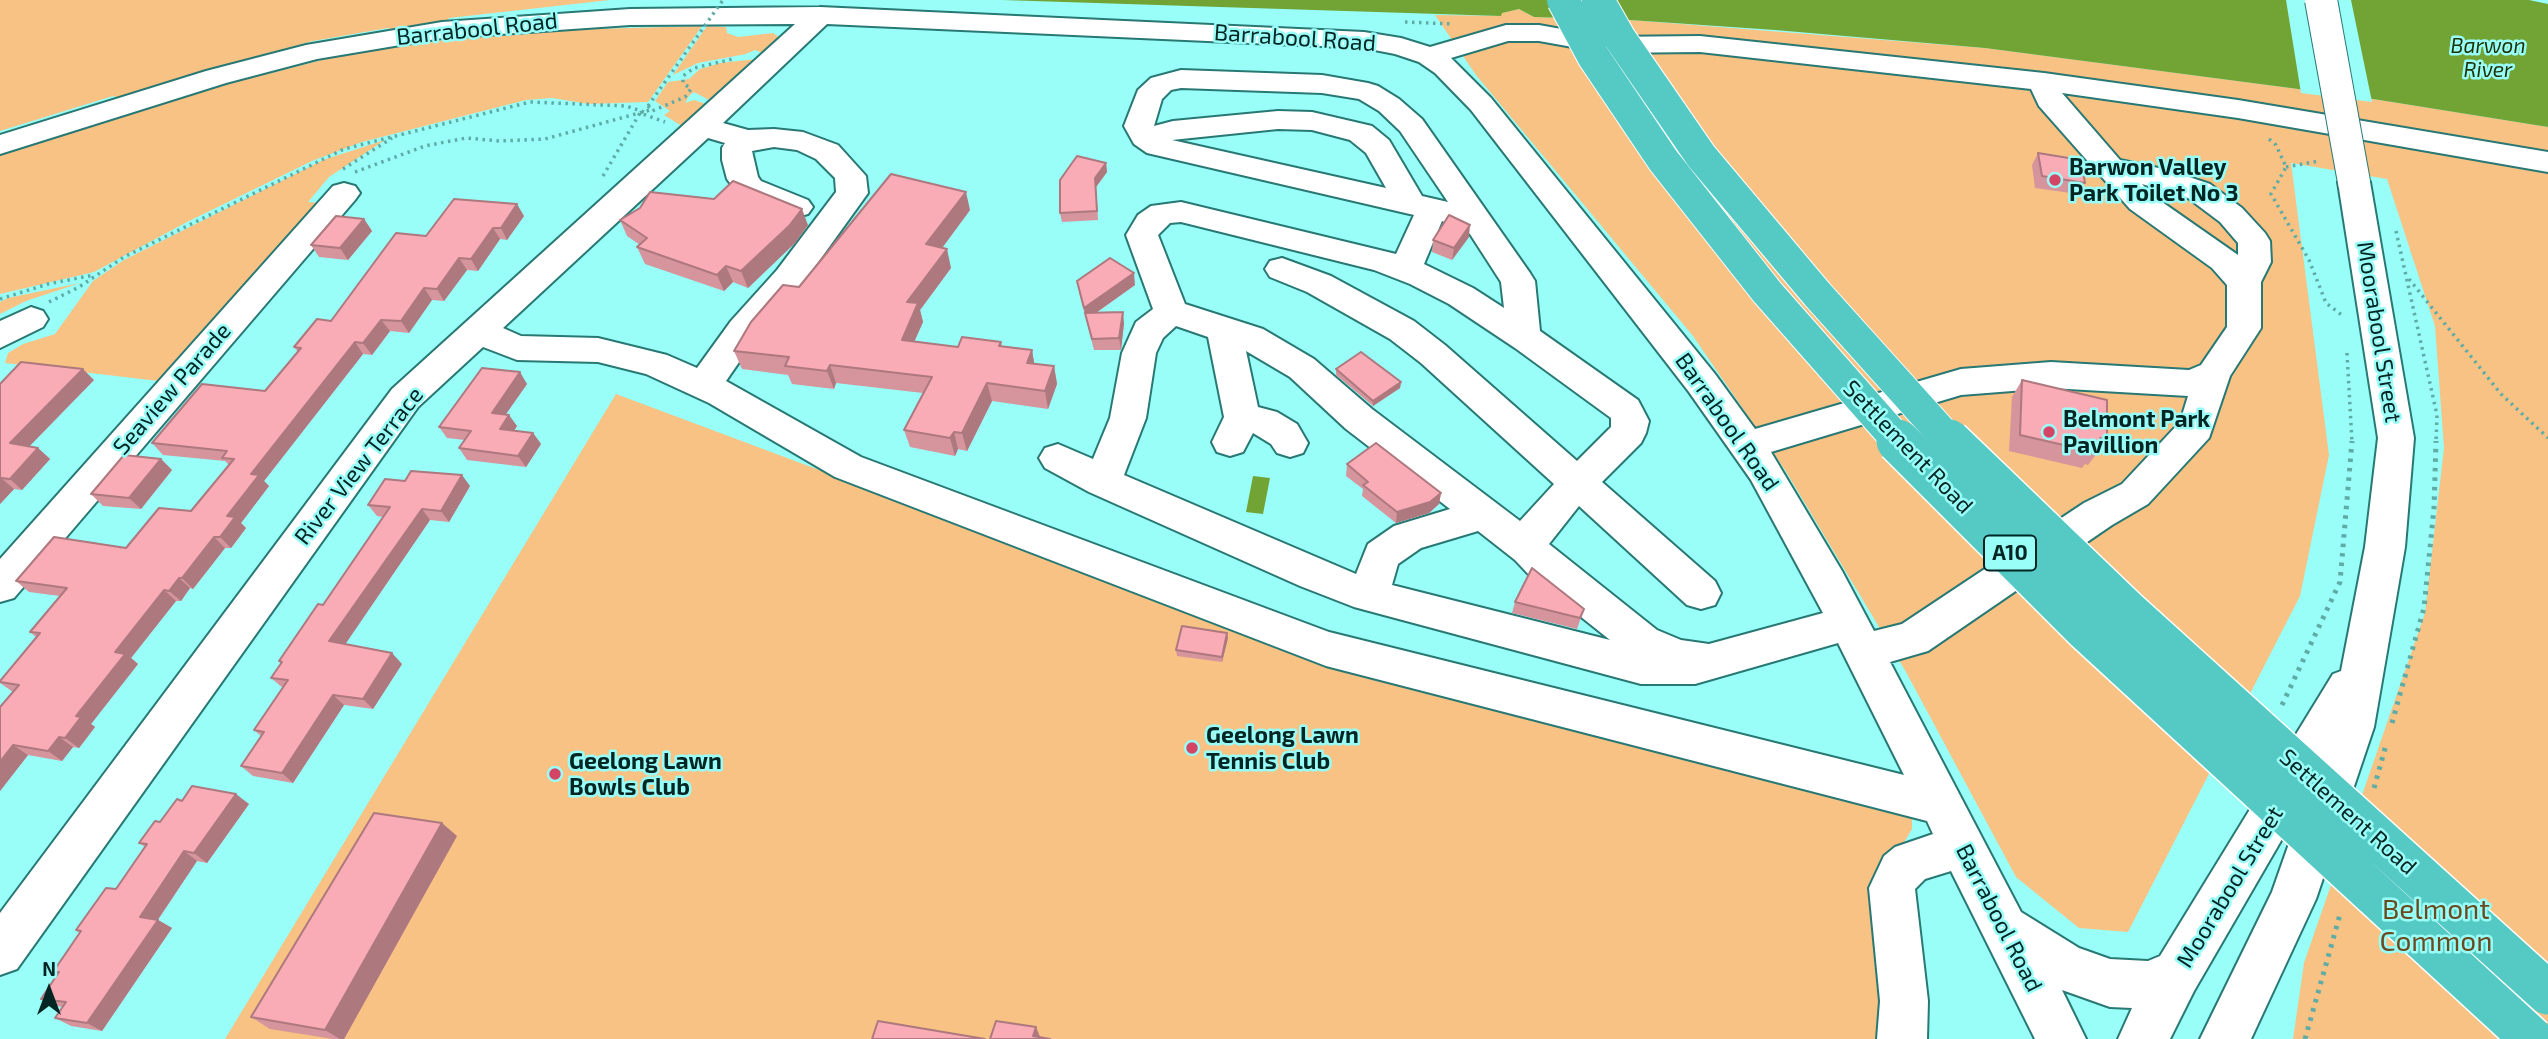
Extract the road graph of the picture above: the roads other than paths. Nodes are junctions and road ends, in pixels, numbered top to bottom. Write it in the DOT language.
graph roads {
  1 [pos="1563,0"];
  2 [pos="1598,0"];
  3 [pos="2321,0"];
  4 [pos="486,1"];
  5 [pos="639,3"];
  6 [pos="820,15"];
  7 [pos="1429,56"];
  8 [pos="2043,82"];
  9 [pos="703,126"];
  10 [pos="1145,137"];
  11 [pos="746,140"];
  12 [pos="0,145"];
  13 [pos="2548,162"];
  14 [pos="344,193"];
  15 [pos="1413,197"];
  16 [pos="831,220"];
  17 [pos="1480,227"];
  18 [pos="1282,269"];
  19 [pos="1405,270"];
  20 [pos="1171,313"];
  21 [pos="31,319"];
  22 [pos="1224,330"];
  23 [pos="479,331"];
  24 [pos="1522,335"];
  25 [pos="0,336"];
  26 [pos="2213,374"];
  27 [pos="705,385"];
  28 [pos="1290,443"];
  29 [pos="1748,445"];
  30 [pos="1058,458"];
  31 [pos="1102,482"];
  32 [pos="1578,484"];
  33 [pos="1483,514"];
  34 [pos="1529,549"];
  35 [pos="0,586"];
  36 [pos="1701,593"];
  37 [pos="1368,595"];
  38 [pos="1856,637"];
  39 [pos="1709,663"];
  40 [pos="2362,664"];
  41 [pos="1940,804"];
  42 [pos="1961,847"];
  43 [pos="2003,925"];
  44 [pos="0,952"];
  45 [pos="2265,953"];
  46 [pos="2177,974"];
  47 [pos="2548,993"];
  48 [pos="1902,1039"];
  49 [pos="2061,1039"];
  50 [pos="2143,1039"];
  51 [pos="2225,1039"];
  52 [pos="2252,1039"];
  53 [pos="2532,1039"];
  1 -- 53 [label="highway, Settlement Road / A10, bridge"];
  2 -- 47 [label="highway, Settlement Road / A10, bridge"];
  3 -- 40 [label="street, Moorabool Street, bridge"];
  4 -- 5 [label="street"];
  6 -- 7 [label="street, Barrabool Road"];
  6 -- 9 [label="street, River View Terrace"];
  6 -- 12 [label="street, Barrabool Road"];
  7 -- 8 [label="street"];
  7 -- 29 [label="street, Barrabool Road"];
  8 -- 13 [label="street"];
  8 -- 26 [label="street"];
  9 -- 11 [label="street"];
  9 -- 23 [label="street, River View Terrace"];
  10 -- 15 [label="street"];
  10 -- 15 [label="street"];
  10 -- 17 [label="street"];
  11 -- 16 [label="street"];
  11 -- 16 [label="street"];
  14 -- 35 [label="street, Seaview Parade"];
  15 -- 17 [label="street"];
  15 -- 19 [label="street"];
  16 -- 27 [label="street"];
  17 -- 24 [label="street"];
  18 -- 32 [label="street"];
  19 -- 20 [label="street"];
  19 -- 24 [label="street"];
  20 -- 22 [label="street"];
  20 -- 31 [label="street"];
  21 -- 25 [label="street"];
  22 -- 28 [label="street"];
  22 -- 33 [label="street"];
  23 -- 27 [label="street"];
  23 -- 44 [label="street, River View Terrace"];
  24 -- 32 [label="street"];
  26 -- 29 [label="street"];
  26 -- 38 [label="street"];
  27 -- 41 [label="street"];
  29 -- 38 [label="street, Barrabool Road"];
  30 -- 31 [label="street"];
  31 -- 37 [label="street"];
  32 -- 34 [label="street"];
  32 -- 36 [label="street"];
  33 -- 34 [label="street"];
  33 -- 37 [label="street"];
  34 -- 39 [label="street"];
  37 -- 39 [label="street"];
  38 -- 39 [label="street"];
  38 -- 41 [label="street, Barrabool Road"];
  40 -- 45 [label="street, Moorabool Street"];
  40 -- 46 [label="street, Moorabool Street"];
  41 -- 42 [label="street, Barrabool Road"];
  42 -- 43 [label="street, Barrabool Road"];
  42 -- 48 [label="street"];
  43 -- 46 [label="street"];
  43 -- 49 [label="street, Barrabool Road"];
  45 -- 51 [label="street, Moorabool Street"];
  45 -- 52 [label="street"];
  46 -- 50 [label="street, Moorabool Street"];
}
